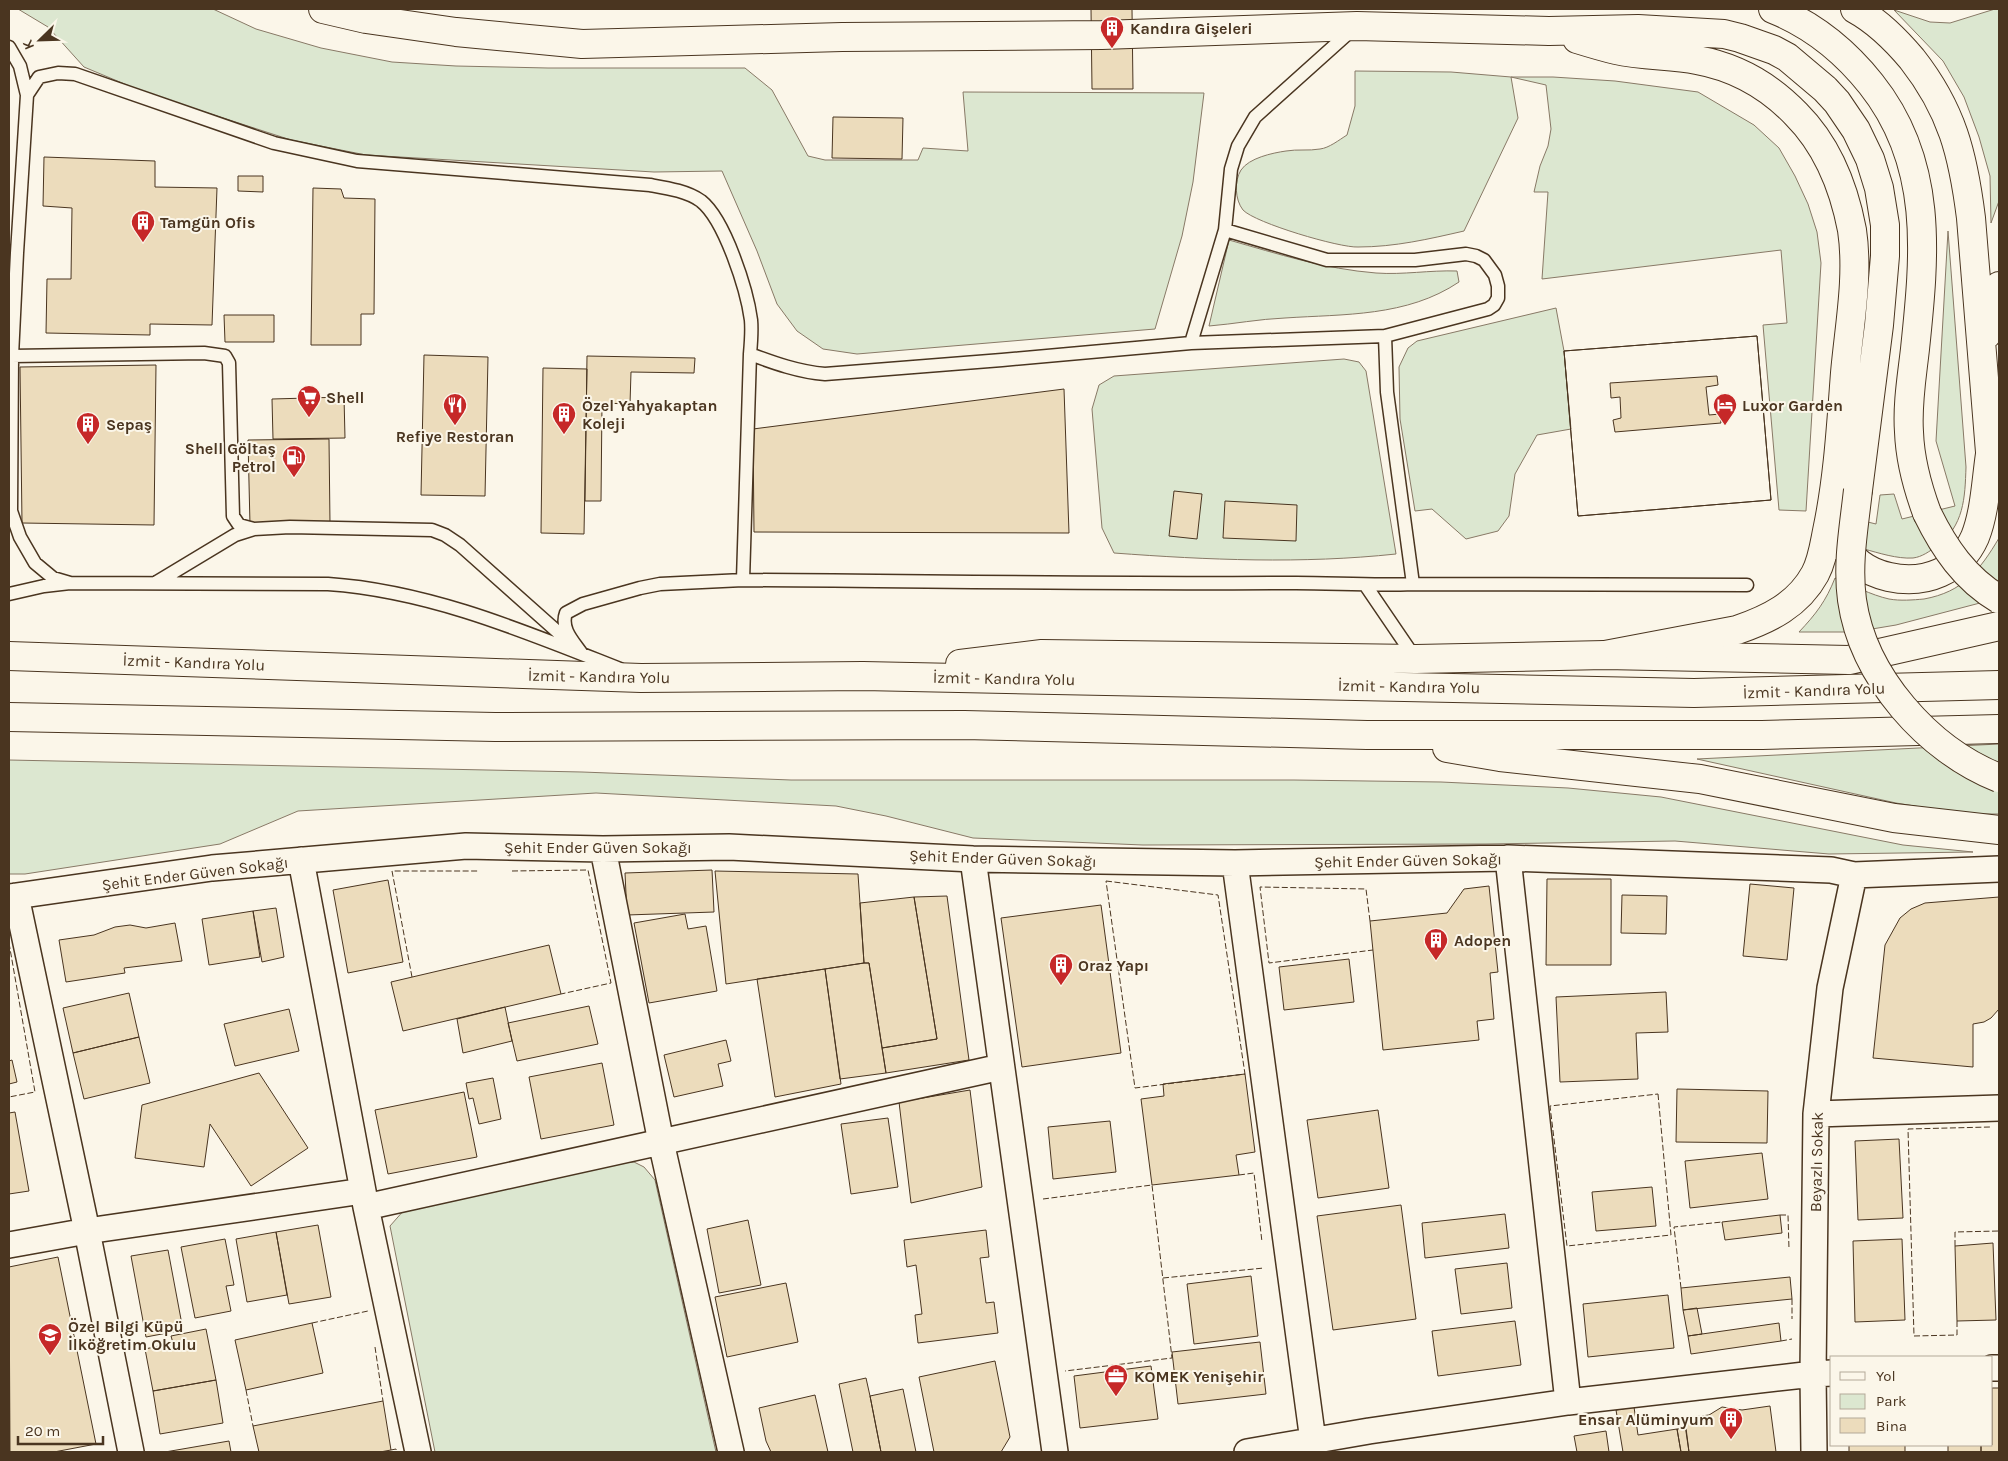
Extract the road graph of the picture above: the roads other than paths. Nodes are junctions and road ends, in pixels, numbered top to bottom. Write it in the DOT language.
graph roads {
  1 [pos="323,9"];
  2 [pos="1773,9"];
  3 [pos="1855,9"];
  4 [pos="1357,26"];
  5 [pos="1549,31"];
  6 [pos="9,47"];
  7 [pos="27,95"];
  8 [pos="1225,230"];
  9 [pos="1999,286"];
  10 [pos="1385,336"];
  11 [pos="1191,343"];
  12 [pos="750,354"];
  13 [pos="12,356"];
  14 [pos="1981,358"];
  15 [pos="1990,452"];
  16 [pos="1999,480"];
  17 [pos="1846,493"];
  18 [pos="10,517"];
  19 [pos="254,529"];
  20 [pos="743,580"];
  21 [pos="70,583"];
  22 [pos="155,583"];
  23 [pos="1413,584"];
  24 [pos="1747,585"];
  25 [pos="1366,586"];
  26 [pos="9,594"];
  27 [pos="1999,599"];
  28 [pos="1999,626"];
  29 [pos="582,654"];
  30 [pos="1605,655"];
  31 [pos="9,656"];
  32 [pos="1416,659"];
  33 [pos="863,676"];
  34 [pos="641,678"];
  35 [pos="1999,685"];
  36 [pos="9,716"];
  37 [pos="1999,729"];
  38 [pos="1367,734"];
  39 [pos="1999,778"];
  40 [pos="1999,830"];
  41 [pos="603,848"];
  42 [pos="1508,858"];
  43 [pos="973,859"];
  44 [pos="301,860"];
  45 [pos="1235,863"];
  46 [pos="1999,869"];
  47 [pos="1854,875"];
  48 [pos="12,896"];
  49 [pos="1001,1067"];
  50 [pos="1999,1108"];
  51 [pos="1816,1114"];
  52 [pos="662,1142"];
  53 [pos="365,1199"];
  54 [pos="87,1231"];
  55 [pos="9,1245"];
  56 [pos="1822,1373"];
  57 [pos="1568,1402"];
  58 [pos="1313,1441"];
  59 [pos="131,1452"];
  60 [pos="418,1452"];
  61 [pos="731,1452"];
  62 [pos="1055,1452"];
  63 [pos="1247,1452"];
  64 [pos="1814,1452"];
  1 -- 4 [label="highway"];
  2 -- 27 [label="highway, bridge"];
  3 -- 14 [label="highway"];
  4 -- 5 [label="highway"];
  4 -- 8 [label="lane"];
  5 -- 17 [label="highway"];
  5 -- 17 [label="highway"];
  6 -- 7 [label="lane"];
  7 -- 12 [label="lane"];
  7 -- 13 [label="lane"];
  8 -- 10 [label="lane"];
  8 -- 11 [label="lane"];
  9 -- 14 [label="highway"];
  10 -- 11 [label="lane"];
  10 -- 23 [label="lane"];
  11 -- 12 [label="lane"];
  12 -- 20 [label="lane"];
  13 -- 18 [label="lane"];
  13 -- 19 [label="lane"];
  14 -- 15 [label="highway"];
  15 -- 16 [label="highway"];
  15 -- 17 [label="highway"];
  17 -- 30 [label="highway"];
  17 -- 39 [label="highway, bridge"];
  18 -- 21 [label="lane"];
  19 -- 22 [label="lane"];
  19 -- 29 [label="lane"];
  20 -- 25 [label="lane"];
  20 -- 29 [label="lane"];
  21 -- 22 [label="lane"];
  21 -- 26 [label="lane"];
  22 -- 29 [label="lane"];
  23 -- 24 [label="lane"];
  23 -- 25 [label="lane"];
  25 -- 32 [label="lane"];
  28 -- 30 [label="highway"];
  29 -- 34 [label="lane"];
  30 -- 32 [label="highway"];
  31 -- 34 [label="highway, İzmit - Kandıra Yolu"];
  32 -- 33 [label="highway"];
  33 -- 34 [label="highway, İzmit - Kandıra Yolu"];
  33 -- 35 [label="highway, İzmit - Kandıra Yolu"];
  36 -- 38 [label="highway"];
  37 -- 38 [label="highway"];
  38 -- 40 [label="highway"];
  41 -- 43 [label="street, Şehit Ender Güven Sokağı"];
  41 -- 44 [label="street, Şehit Ender Güven Sokağı"];
  41 -- 52 [label="street"];
  42 -- 45 [label="street, Şehit Ender Güven Sokağı"];
  42 -- 47 [label="street, Şehit Ender Güven Sokağı"];
  42 -- 57 [label="street"];
  43 -- 45 [label="street, Şehit Ender Güven Sokağı"];
  43 -- 49 [label="street"];
  44 -- 48 [label="street, Şehit Ender Güven Sokağı"];
  44 -- 53 [label="street"];
  45 -- 58 [label="street"];
  46 -- 47 [label="street, Şehit Ender Güven Sokağı"];
  47 -- 51 [label="street, Beyazlı Sokak"];
  48 -- 54 [label="street"];
  49 -- 52 [label="street"];
  49 -- 62 [label="street"];
  50 -- 51 [label="street"];
  51 -- 56 [label="street, Beyazlı Sokak"];
  52 -- 53 [label="street"];
  52 -- 61 [label="street"];
  53 -- 54 [label="street"];
  53 -- 60 [label="street"];
  54 -- 55 [label="street"];
  54 -- 59 [label="street"];
  56 -- 57 [label="street"];
  56 -- 64 [label="street, Beyazlı Sokak"];
  57 -- 58 [label="street"];
  58 -- 63 [label="street"];
}
